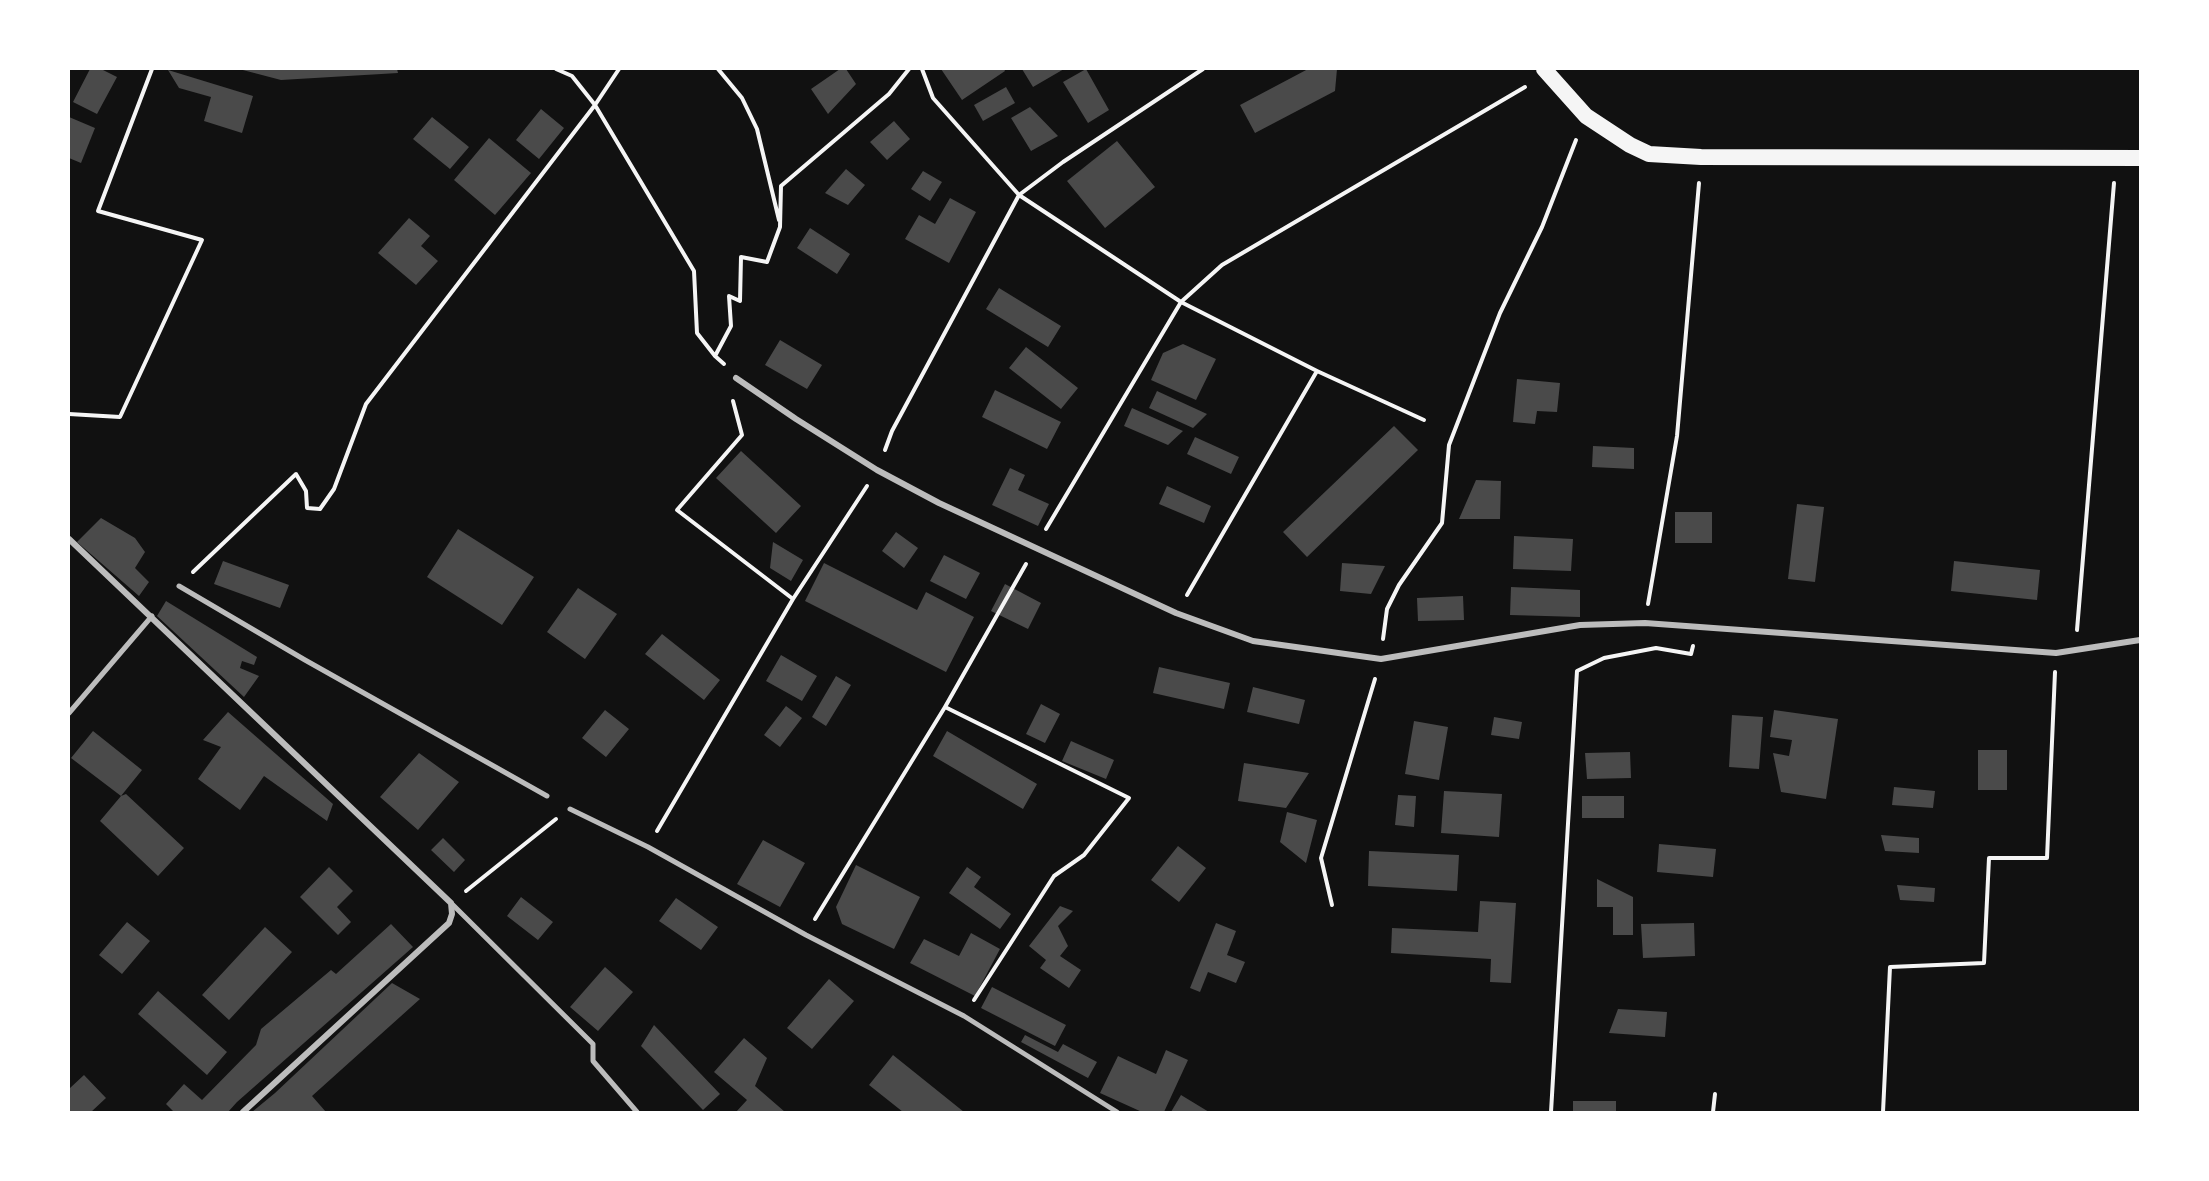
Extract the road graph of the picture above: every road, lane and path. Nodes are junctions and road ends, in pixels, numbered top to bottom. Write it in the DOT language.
graph roads {
  1 [pos="152,69"];
  2 [pos="556,69"];
  3 [pos="619,69"];
  4 [pos="718,69"];
  5 [pos="909,69"];
  6 [pos="922,69"];
  7 [pos="1203,69"];
  8 [pos="1544,69"];
  9 [pos="1526,86"];
  10 [pos="595,105"];
  11 [pos="1576,139"];
  12 [pos="2116,158"];
  13 [pos="2140,158"];
  14 [pos="1700,172"];
  15 [pos="1019,195"];
  16 [pos="780,227"];
  17 [pos="1181,302"];
  18 [pos="715,356"];
  19 [pos="1317,371"];
  20 [pos="736,378"];
  21 [pos="69,414"];
  22 [pos="1424,420"];
  23 [pos="877,470"];
  24 [pos="69,539"];
  25 [pos="1035,547"];
  26 [pos="179,586"];
  27 [pos="793,599"];
  28 [pos="1176,614"];
  29 [pos="152,616"];
  30 [pos="1645,622"];
  31 [pos="1698,628"];
  32 [pos="2140,640"];
  33 [pos="2075,651"];
  34 [pos="2056,652"];
  35 [pos="1381,659"];
  36 [pos="945,707"];
  37 [pos="69,713"];
  38 [pos="547,796"];
  39 [pos="570,809"];
  40 [pos="648,847"];
  41 [pos="451,903"];
  42 [pos="1332,904"];
  43 [pos="806,935"];
  44 [pos="964,1016"];
  45 [pos="1714,1094"];
  46 [pos="243,1112"];
  47 [pos="637,1112"];
  48 [pos="1117,1112"];
  49 [pos="1551,1112"];
  50 [pos="1713,1112"];
  51 [pos="1883,1112"];
  1 -- 21 [label="path"];
  2 -- 10 [label="path"];
  3 -- 10 [label="path"];
  4 -- 16 [label="path"];
  5 -- 16 [label="path"];
  6 -- 15 [label="path"];
  7 -- 15 [label="path"];
  8 -- 12 [label="highway"];
  9 -- 17 [label="path"];
  10 -- 18 [label="path"];
  10 -- 26 [label="path"];
  11 -- 35 [label="path"];
  12 -- 13 [label="highway"];
  12 -- 33 [label="path"];
  14 -- 30 [label="path"];
  15 -- 17 [label="path"];
  15 -- 23 [label="path"];
  16 -- 18 [label="path"];
  17 -- 19 [label="path"];
  17 -- 25 [label="path"];
  18 -- 20 [label="path"];
  19 -- 22 [label="path"];
  19 -- 28 [label="path"];
  20 -- 23 [label="street"];
  20 -- 27 [label="path"];
  23 -- 25 [label="street"];
  23 -- 27 [label="path"];
  24 -- 29 [label="street"];
  25 -- 28 [label="street"];
  25 -- 36 [label="path"];
  26 -- 38 [label="street"];
  27 -- 40 [label="path"];
  28 -- 35 [label="street"];
  29 -- 37 [label="street"];
  29 -- 41 [label="street"];
  30 -- 31 [label="street"];
  30 -- 35 [label="street"];
  31 -- 34 [label="street"];
  31 -- 49 [label="path"];
  32 -- 33 [label="street"];
  33 -- 34 [label="street"];
  34 -- 51 [label="path"];
  35 -- 42 [label="path"];
  36 -- 43 [label="path"];
  36 -- 44 [label="path"];
  39 -- 40 [label="street"];
  39 -- 41 [label="path"];
  40 -- 43 [label="street"];
  41 -- 46 [label="street"];
  41 -- 47 [label="street"];
  43 -- 44 [label="street"];
  44 -- 48 [label="street"];
  45 -- 50 [label="path"];
}
